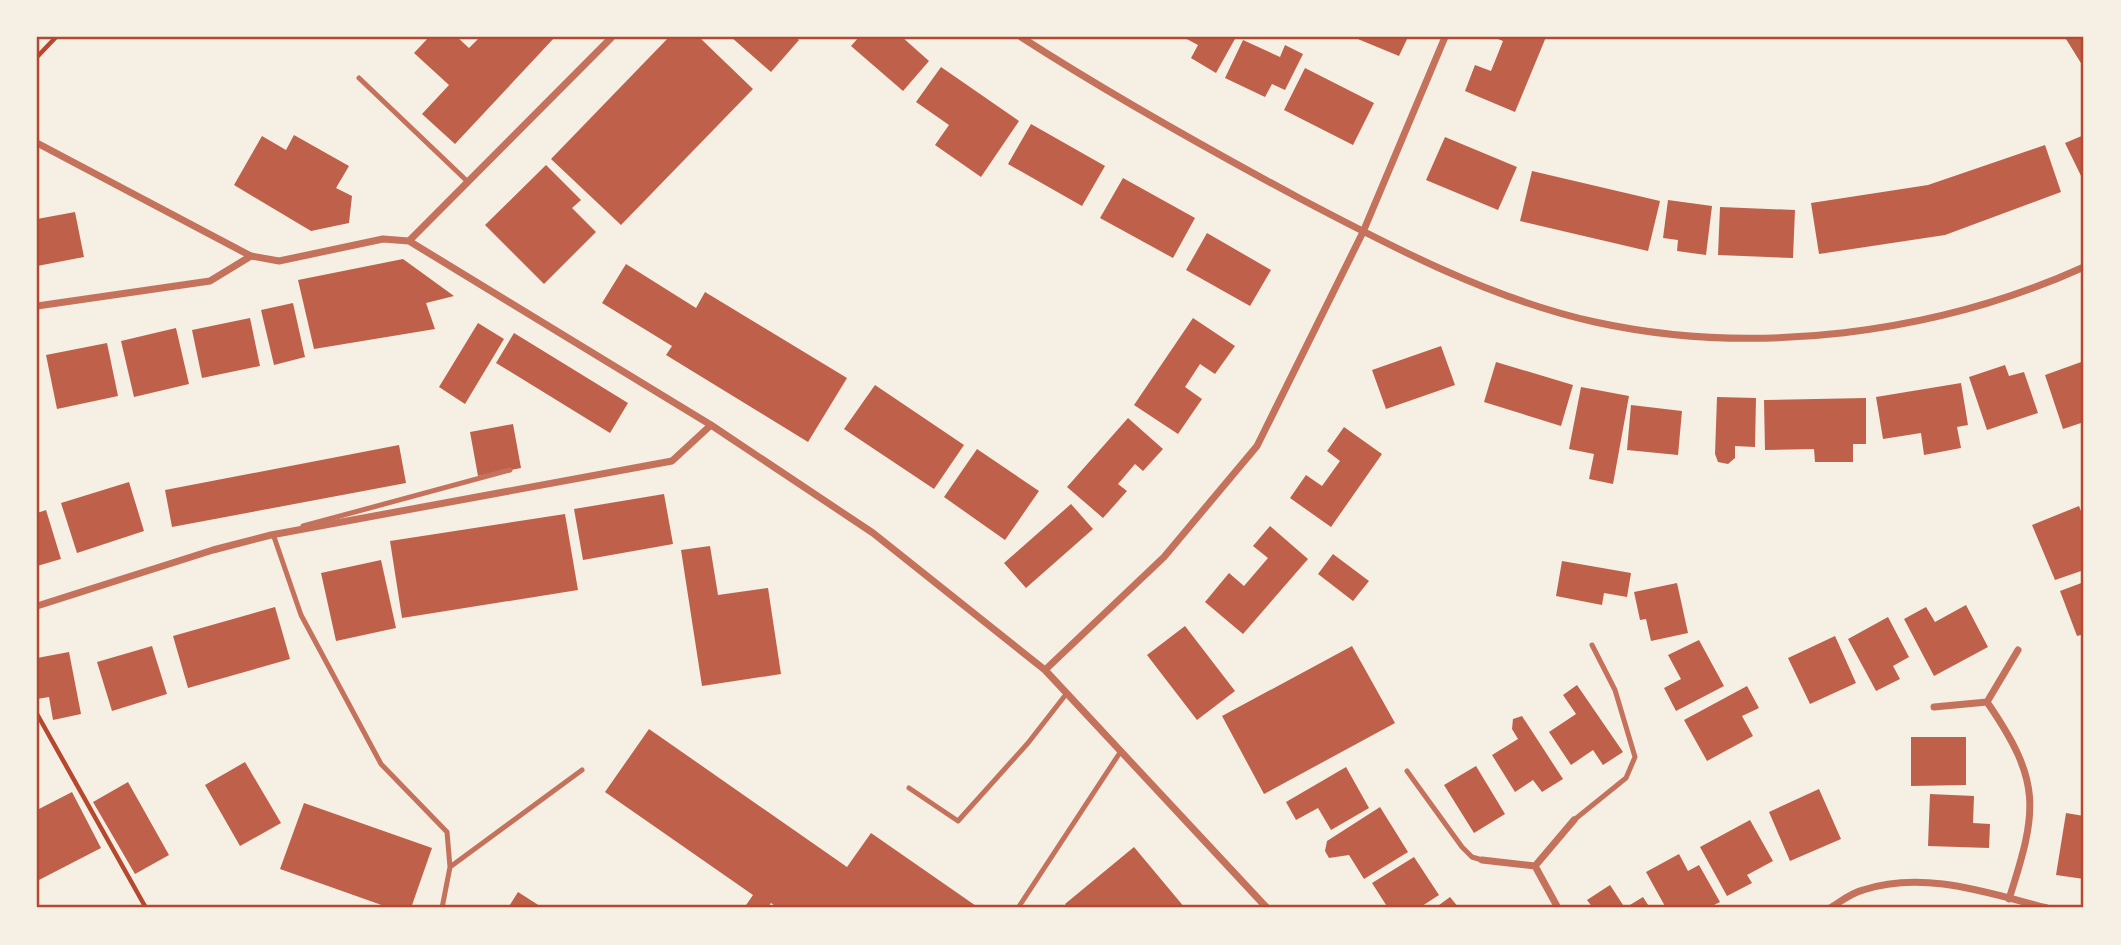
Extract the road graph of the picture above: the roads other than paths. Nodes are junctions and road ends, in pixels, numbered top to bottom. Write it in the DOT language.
graph roads {
  1 [pos="612,37"];
  2 [pos="1021,37"];
  3 [pos="1445,37"];
  4 [pos="359,78"];
  5 [pos="37,144"];
  6 [pos="468,182"];
  7 [pos="1363,232"];
  8 [pos="409,241"];
  9 [pos="251,256"];
  10 [pos="2084,267"];
  11 [pos="37,306"];
  12 [pos="711,425"];
  13 [pos="510,470"];
  14 [pos="271,535"];
  15 [pos="37,606"];
  16 [pos="1592,645"];
  17 [pos="2018,650"];
  18 [pos="1045,670"];
  19 [pos="1067,693"];
  20 [pos="1987,702"];
  21 [pos="1934,707"];
  22 [pos="1121,751"];
  23 [pos="582,770"];
  24 [pos="1407,771"];
  25 [pos="909,788"];
  26 [pos="1574,820"];
  27 [pos="1482,860"];
  28 [pos="1535,866"];
  29 [pos="450,867"];
  30 [pos="2009,899"];
  31 [pos="442,908"];
  32 [pos="1018,908"];
  33 [pos="1268,908"];
  34 [pos="1558,908"];
  35 [pos="1830,908"];
  36 [pos="2047,908"];
  1 -- 6 [label="street"];
  2 -- 7 [label="street"];
  3 -- 7 [label="street"];
  4 -- 6 [label="lane"];
  5 -- 9 [label="street"];
  6 -- 8 [label="street"];
  7 -- 10 [label="street"];
  7 -- 18 [label="street"];
  8 -- 9 [label="street"];
  8 -- 12 [label="street"];
  9 -- 11 [label="street"];
  12 -- 14 [label="street"];
  12 -- 18 [label="street"];
  13 -- 14 [label="lane"];
  14 -- 15 [label="street"];
  14 -- 29 [label="lane"];
  16 -- 26 [label="lane"];
  17 -- 20 [label="street"];
  18 -- 19 [label="street"];
  19 -- 22 [label="street"];
  19 -- 25 [label="lane"];
  20 -- 21 [label="street"];
  20 -- 30 [label="street"];
  22 -- 32 [label="lane"];
  22 -- 33 [label="street"];
  23 -- 29 [label="lane"];
  24 -- 27 [label="lane"];
  26 -- 28 [label="street"];
  27 -- 28 [label="street"];
  28 -- 34 [label="street"];
  29 -- 31 [label="lane"];
  30 -- 35 [label="street"];
  30 -- 36 [label="street"];
}
